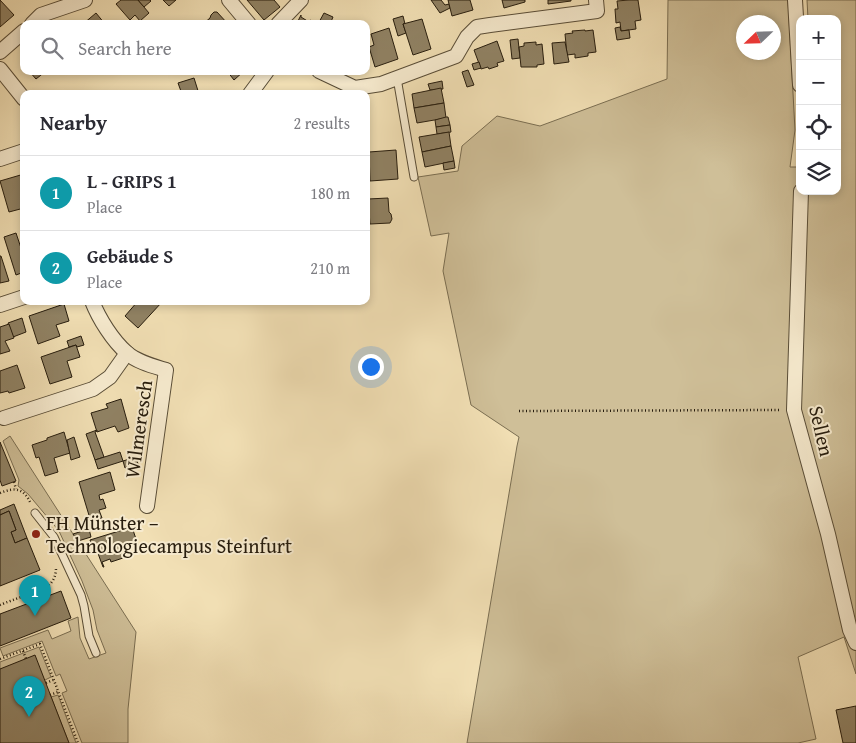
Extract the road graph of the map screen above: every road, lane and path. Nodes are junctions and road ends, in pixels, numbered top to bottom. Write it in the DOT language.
graph roads {
  1 [pos="85,0"];
  2 [pos="229,0"];
  3 [pos="301,0"];
  4 [pos="596,0"];
  5 [pos="795,0"];
  6 [pos="36,20"];
  7 [pos="246,20"];
  8 [pos="282,20"];
  9 [pos="20,34"];
  10 [pos="0,52"];
  11 [pos="799,60"];
  12 [pos="0,69"];
  13 [pos="265,75"];
  14 [pos="326,75"];
  15 [pos="398,78"];
  16 [pos="253,90"];
  17 [pos="353,90"];
  18 [pos="359,90"];
  19 [pos="20,94"];
  20 [pos="20,152"];
  21 [pos="0,159"];
  22 [pos="414,176"];
  23 [pos="801,195"];
  24 [pos="20,298"];
  25 [pos="0,305"];
  26 [pos="94,305"];
  27 [pos="127,354"];
  28 [pos="794,410"];
  29 [pos="519,411"];
  30 [pos="4,418"];
  31 [pos="14,482"];
  32 [pos="16,489"];
  33 [pos="0,493"];
  34 [pos="147,506"];
  35 [pos="34,514"];
  36 [pos="56,568"];
  37 [pos="0,604"];
  38 [pos="856,643"];
  39 [pos="23,651"];
  40 [pos="96,653"];
  41 [pos="0,659"];
  42 [pos="26,659"];
  43 [pos="53,680"];
  44 [pos="46,683"];
  45 [pos="58,692"];
  46 [pos="50,694"];
  47 [pos="78,743"];
  1 -- 6 [label="street"];
  2 -- 7 [label="street"];
  3 -- 8 [label="street"];
  4 -- 15 [label="street"];
  5 -- 11 [label="street"];
  9 -- 10 [label="street"];
  12 -- 19 [label="street"];
  13 -- 16 [label="street"];
  14 -- 17 [label="street"];
  15 -- 18 [label="street"];
  15 -- 22 [label="lane"];
  20 -- 21 [label="street"];
  23 -- 28 [label="street, Sellen"];
  24 -- 25 [label="street"];
  26 -- 27 [label="street, Wilmeresch"];
  27 -- 30 [label="street, Wilmeresch"];
  27 -- 34 [label="street, Wilmeresch"];
  28 -- 29 [label="path"];
  28 -- 38 [label="street, Sellen"];
  31 -- 32 [label="path"];
  32 -- 33 [label="path"];
  32 -- 35 [label="path"];
  35 -- 40 [label="lane"];
  36 -- 37 [label="path"];
  39 -- 41 [label="path"];
  39 -- 42 [label="path"];
  39 -- 43 [label="path"];
  43 -- 44 [label="path"];
  43 -- 45 [label="path"];
  45 -- 46 [label="path"];
  45 -- 47 [label="path"];
}
